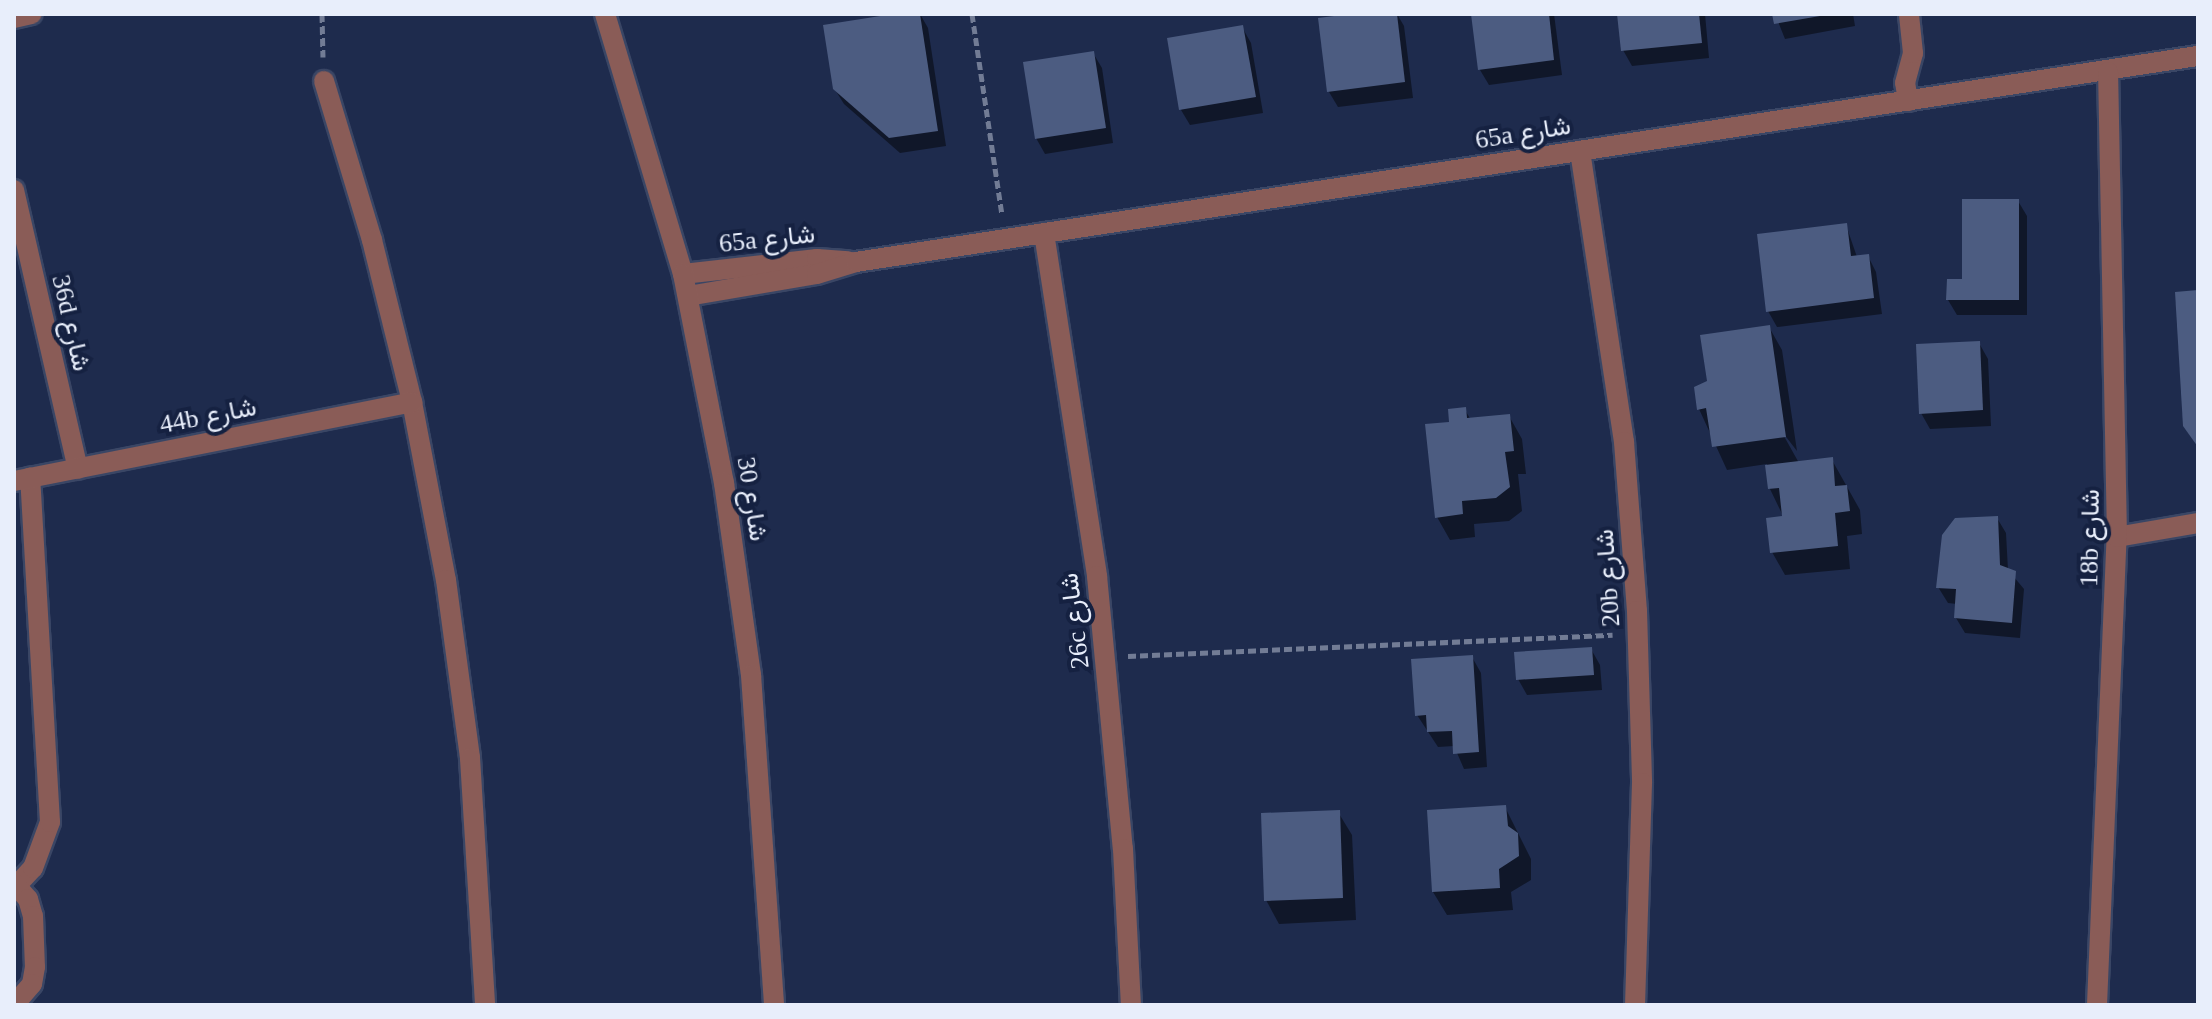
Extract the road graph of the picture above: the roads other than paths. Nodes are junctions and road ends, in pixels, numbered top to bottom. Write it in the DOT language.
graph roads {
  1 [pos="32,14"];
  2 [pos="605,14"];
  3 [pos="1909,14"];
  4 [pos="14,18"];
  5 [pos="2198,56"];
  6 [pos="2108,72"];
  7 [pos="324,81"];
  8 [pos="1908,101"];
  9 [pos="1580,151"];
  10 [pos="14,190"];
  11 [pos="1044,233"];
  12 [pos="856,262"];
  13 [pos="683,274"];
  14 [pos="688,296"];
  15 [pos="412,402"];
  16 [pos="78,469"];
  17 [pos="22,480"];
  18 [pos="2198,523"];
  19 [pos="2117,537"];
  20 [pos="15,884"];
  21 [pos="21,1003"];
  22 [pos="485,1005"];
  23 [pos="774,1005"];
  24 [pos="1131,1005"];
  25 [pos="1635,1005"];
  26 [pos="2097,1005"];
  1 -- 4 [label="street"];
  2 -- 13 [label="street, شارع 30"];
  3 -- 8 [label="street"];
  5 -- 6 [label="street, 65a شارع"];
  6 -- 8 [label="street, 65a شارع"];
  6 -- 19 [label="street, 18b شارع"];
  7 -- 15 [label="street"];
  8 -- 9 [label="street, 65a شارع"];
  9 -- 11 [label="street, 65a شارع"];
  9 -- 25 [label="street, 20b شارع"];
  10 -- 16 [label="street, 36d شارع"];
  11 -- 12 [label="street, 65a شارع"];
  11 -- 24 [label="street, 26c شارع"];
  12 -- 13 [label="street, 65a شارع"];
  12 -- 14 [label="street, 65a شارع"];
  13 -- 14 [label="street, شارع 30"];
  14 -- 23 [label="street, شارع 30"];
  15 -- 16 [label="street, 44b شارع"];
  15 -- 22 [label="street"];
  16 -- 17 [label="street, 44b شارع"];
  17 -- 20 [label="street"];
  18 -- 19 [label="street"];
  19 -- 26 [label="street, 18b شارع"];
  20 -- 21 [label="street"];
}
